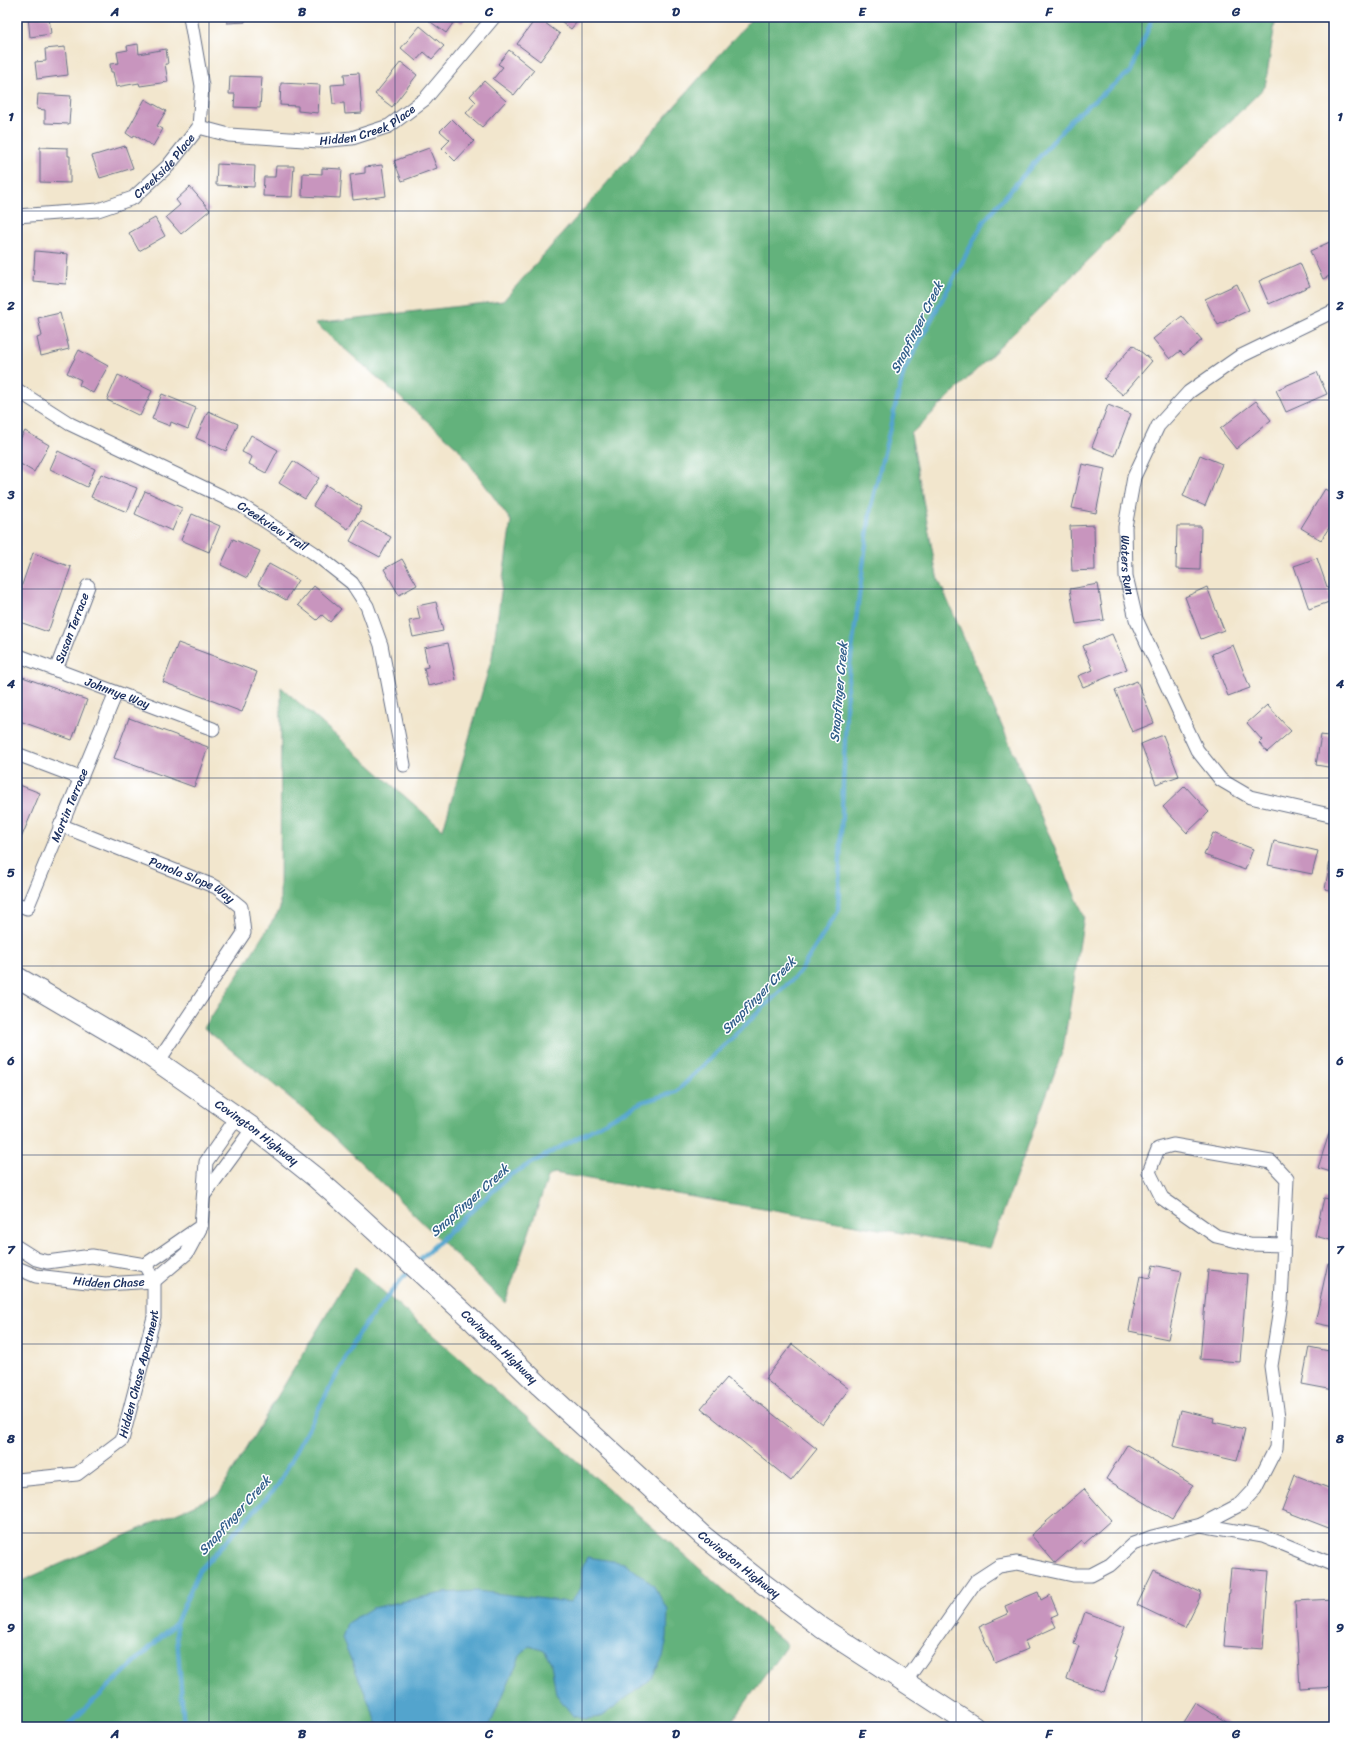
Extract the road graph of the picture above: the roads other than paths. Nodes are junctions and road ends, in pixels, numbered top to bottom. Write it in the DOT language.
graph roads {
  1 [pos="190,17"];
  2 [pos="494,17"];
  3 [pos="199,127"];
  4 [pos="17,216"];
  5 [pos="1334,311"];
  6 [pos="17,390"];
  7 [pos="88,586"];
  8 [pos="22,657"];
  9 [pos="56,670"];
  10 [pos="116,693"];
  11 [pos="213,729"];
  12 [pos="17,754"];
  13 [pos="404,765"];
  14 [pos="80,778"];
  15 [pos="1334,816"];
  16 [pos="60,825"];
  17 [pos="17,904"];
  18 [pos="17,976"];
  19 [pos="158,1062"];
  20 [pos="246,1122"];
  21 [pos="203,1196"];
  22 [pos="201,1227"];
  23 [pos="1284,1245"];
  24 [pos="17,1247"];
  25 [pos="145,1265"];
  26 [pos="17,1268"];
  27 [pos="154,1281"];
  28 [pos="17,1480"];
  29 [pos="1201,1525"];
  30 [pos="1334,1564"];
  31 [pos="905,1682"];
  32 [pos="974,1727"];
  1 -- 3 [label="street, Creekside Place"];
  2 -- 3 [label="street, Hidden Creek Place"];
  3 -- 4 [label="street, Creekside Place"];
  5 -- 15 [label="street, Waters Run"];
  6 -- 13 [label="street, Creekview Trail"];
  7 -- 9 [label="street, Susan Terrace"];
  8 -- 9 [label="street, Johnnye Way"];
  9 -- 10 [label="street, Johnnye Way"];
  10 -- 11 [label="street, Johnnye Way"];
  10 -- 14 [label="street, Martin Terrace"];
  12 -- 14 [label="street"];
  14 -- 16 [label="street, Martin Terrace"];
  16 -- 17 [label="street, Martin Terrace"];
  16 -- 19 [label="street, Panola Slope Way"];
  18 -- 19 [label="main road, Covington Highway"];
  19 -- 20 [label="main road, Covington Highway"];
  20 -- 21 [label="street"];
  20 -- 21 [label="street, Hidden Chase"];
  20 -- 31 [label="main road, Covington Highway"];
  21 -- 22 [label="street, Hidden Chase"];
  22 -- 25 [label="street, Hidden Chase"];
  22 -- 27 [label="street, Hidden Chase"];
  23 -- 23 [label="street"];
  23 -- 29 [label="street"];
  24 -- 25 [label="street, Hidden Chase"];
  25 -- 27 [label="street, Hidden Chase Apartment"];
  26 -- 27 [label="street, Hidden Chase"];
  27 -- 28 [label="street, Hidden Chase Apartment"];
  29 -- 30 [label="street"];
  29 -- 31 [label="street"];
  31 -- 32 [label="main road, Covington Highway"];
}
